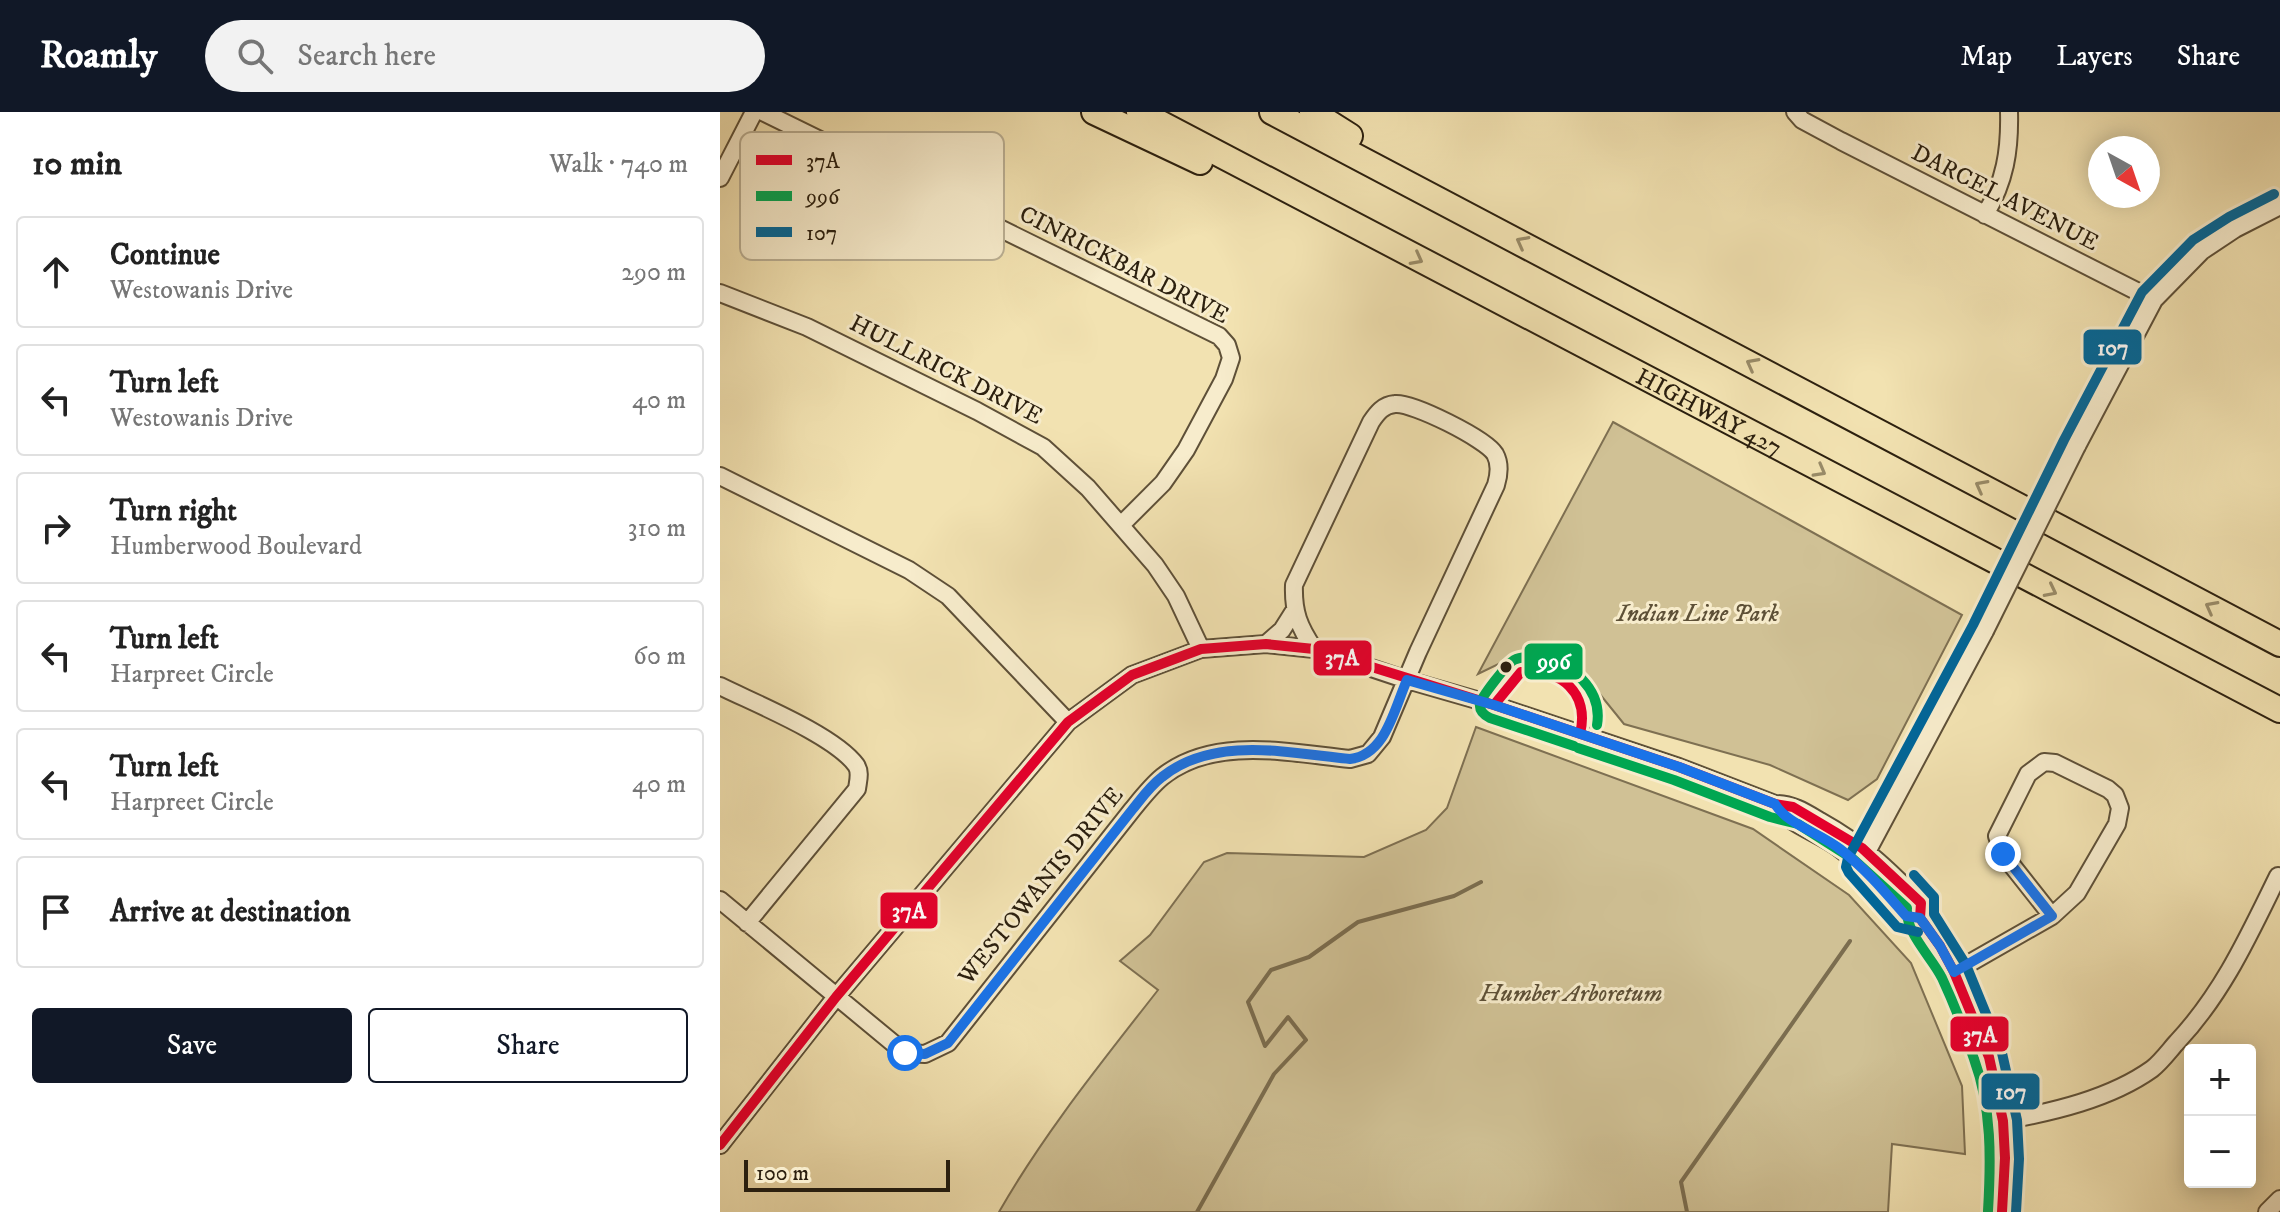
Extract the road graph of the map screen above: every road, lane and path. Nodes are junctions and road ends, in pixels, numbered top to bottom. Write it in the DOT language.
graph roads {
  1 [pos="754,112"];
  2 [pos="763,112"];
  3 [pos="1094,112"];
  4 [pos="1139,112"];
  5 [pos="1272,112"];
  6 [pos="1312,112"];
  7 [pos="1795,112"];
  8 [pos="2009,112"];
  9 [pos="744,132"];
  10 [pos="804,132"];
  11 [pos="740,139"];
  12 [pos="720,178"];
  13 [pos="2280,206"];
  14 [pos="1985,215"];
  15 [pos="1348,223"];
  16 [pos="1487,224"];
  17 [pos="1004,230"];
  18 [pos="720,293"];
  19 [pos="2154,300"];
  20 [pos="720,476"];
  21 [pos="1121,525"];
  22 [pos="1294,611"];
  23 [pos="1266,644"];
  24 [pos="2280,644"];
  25 [pos="1201,649"];
  26 [pos="1314,649"];
  27 [pos="1407,680"];
  28 [pos="720,686"];
  29 [pos="2280,710"];
  30 [pos="1068,722"];
  31 [pos="1864,858"];
  32 [pos="2280,877"];
  33 [pos="720,900"];
  34 [pos="2052,916"];
  35 [pos="747,923"];
  36 [pos="1954,972"];
  37 [pos="836,997"];
  38 [pos="2003,1121"];
  39 [pos="722,1138"];
  40 [pos="2280,1199"];
  41 [pos="2002,1212"];
  42 [pos="2267,1212"];
  1 -- 9 [label="street"];
  2 -- 10 [label="street, CINRICKBAR DRIVE"];
  3 -- 15 [label="highway"];
  4 -- 15 [label="highway, HIGHWAY 427"];
  5 -- 16 [label="highway"];
  6 -- 16 [label="highway"];
  7 -- 14 [label="street, DARCEL AVENUE"];
  8 -- 14 [label="street"];
  11 -- 12 [label="street"];
  13 -- 19 [label="street"];
  14 -- 19 [label="street, DARCEL AVENUE"];
  15 -- 29 [label="highway, HIGHWAY 427, one-way"];
  24 -- 16 [label="highway, one-way"];
  17 -- 21 [label="street, CINRICKBAR DRIVE"];
  18 -- 21 [label="street, HULLRICK DRIVE"];
  19 -- 31 [label="street, bridge"];
  20 -- 30 [label="street"];
  21 -- 25 [label="street, HULLRICK DRIVE"];
  22 -- 23 [label="street"];
  22 -- 26 [label="street"];
  22 -- 27 [label="street, WESTOWANIS DRIVE"];
  23 -- 25 [label="street"];
  23 -- 26 [label="street"];
  25 -- 30 [label="street"];
  26 -- 27 [label="street"];
  27 -- 31 [label="street"];
  27 -- 37 [label="street, WESTOWANIS DRIVE"];
  28 -- 35 [label="street"];
  30 -- 37 [label="street"];
  31 -- 36 [label="street"];
  32 -- 38 [label="street"];
  33 -- 35 [label="street"];
  34 -- 34 [label="street"];
  34 -- 36 [label="street"];
  35 -- 37 [label="street"];
  36 -- 38 [label="street"];
  37 -- 39 [label="street"];
  38 -- 41 [label="street"];
  40 -- 42 [label="street"];
}
